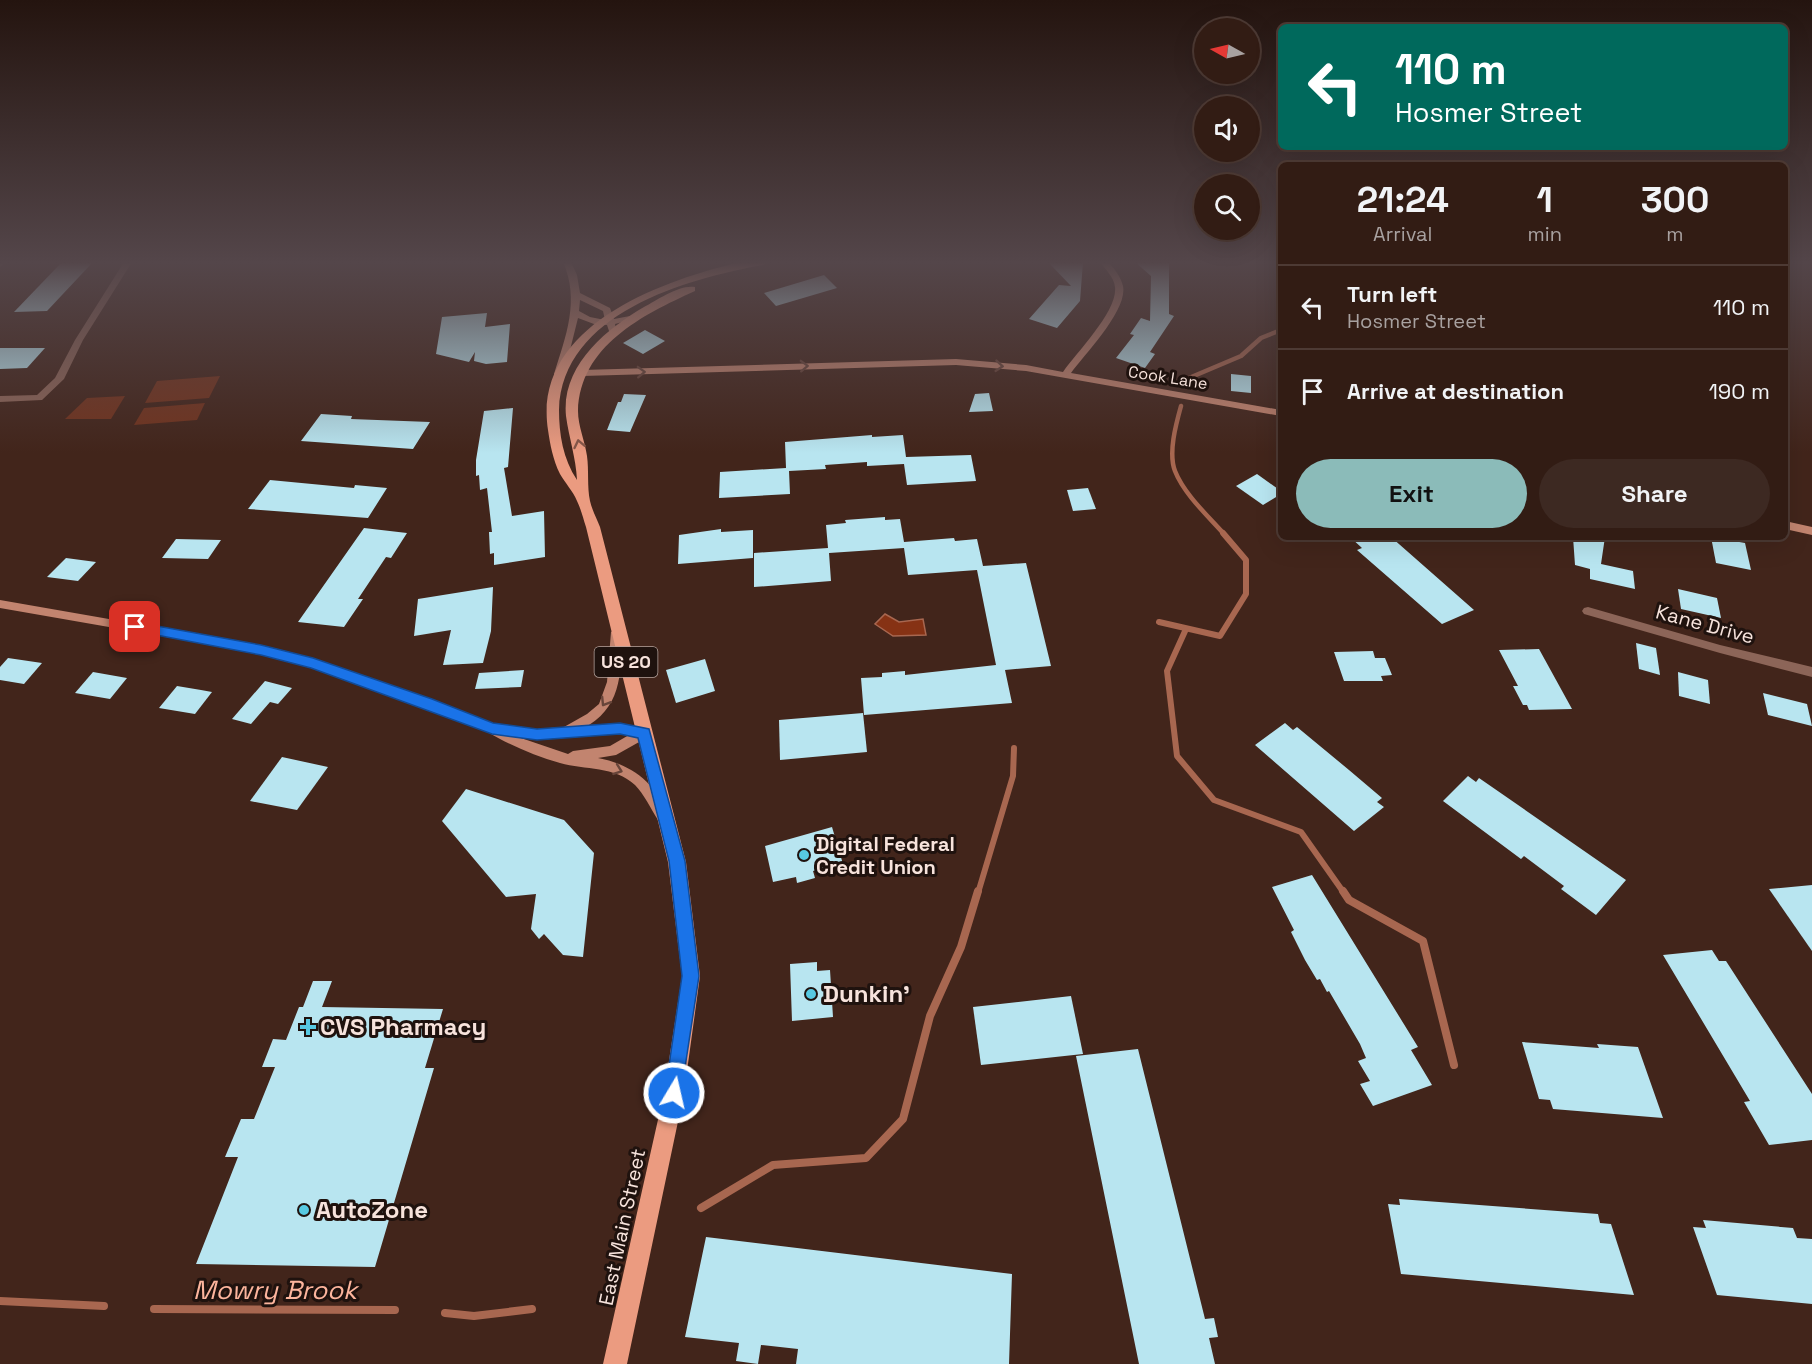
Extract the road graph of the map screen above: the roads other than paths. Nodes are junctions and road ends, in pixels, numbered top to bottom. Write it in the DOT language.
graph roads {
  1 [pos="88,326"];
  2 [pos="570,326"];
  3 [pos="605,326"];
  4 [pos="607,326"];
  5 [pos="1101,326"];
  6 [pos="582,373"];
  7 [pos="1065,375"];
  8 [pos="557,381"];
  9 [pos="0,399"];
  10 [pos="1278,412"];
  11 [pos="584,502"];
  12 [pos="1788,526"];
  13 [pos="1812,531"];
  14 [pos="0,604"];
  15 [pos="1588,611"];
  16 [pos="617,625"];
  17 [pos="1812,672"];
  18 [pos="492,728"];
  19 [pos="644,733"];
  20 [pos="561,734"];
  21 [pos="561,758"];
  22 [pos="667,822"];
  23 [pos="615,1364"];
  1 -- 9 [label="street"];
  2 -- 8 [label="street"];
  3 -- 8 [label="main road, US 20"];
  4 -- 6 [label="main road, US 20"];
  5 -- 7 [label="street"];
  6 -- 7 [label="street, Cook Lane, one-way"];
  11 -- 6 [label="main road, East Main Street / US 20, one-way"];
  7 -- 10 [label="street, Cook Lane"];
  8 -- 11 [label="main road, East Main Street / US 20"];
  11 -- 16 [label="main road, East Main Street / US 20"];
  12 -- 13 [label="street"];
  14 -- 18 [label="street"];
  15 -- 17 [label="street, Kane Drive"];
  16 -- 19 [label="main road, East Main Street / US 20"];
  16 -- 20 [label="street, one-way"];
  18 -- 20 [label="street"];
  18 -- 21 [label="street"];
  19 -- 20 [label="street"];
  19 -- 21 [label="street"];
  19 -- 22 [label="main road, East Main Street / US 20"];
  21 -- 22 [label="street, one-way"];
  22 -- 23 [label="main road, East Main Street / US 20"];
}
